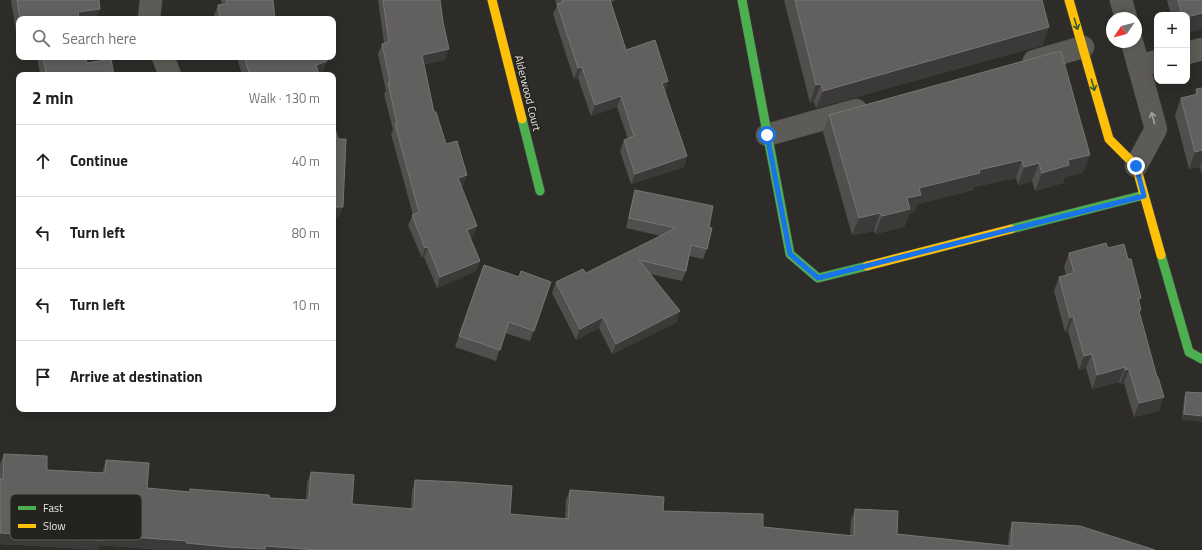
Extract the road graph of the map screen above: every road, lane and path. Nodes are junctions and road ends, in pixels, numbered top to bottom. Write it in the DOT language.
graph roads {
  1 [pos="151,0"];
  2 [pos="492,0"];
  3 [pos="742,0"];
  4 [pos="1069,0"];
  5 [pos="1121,0"];
  6 [pos="1124,12"];
  7 [pos="149,16"];
  8 [pos="1083,48"];
  9 [pos="1137,48"];
  10 [pos="1202,49"];
  11 [pos="1190,52"];
  12 [pos="164,60"];
  13 [pos="1148,63"];
  14 [pos="1014,67"];
  15 [pos="169,72"];
  16 [pos="875,105"];
  17 [pos="767,135"];
  18 [pos="1136,166"];
  19 [pos="540,191"];
  20 [pos="1144,196"];
  21 [pos="1202,359"];
  1 -- 7 [label="street"];
  2 -- 19 [label="street, Alderwood Court"];
  3 -- 17 [label="street"];
  4 -- 8 [label="street, one-way"];
  5 -- 6 [label="street"];
  8 -- 14 [label="street"];
  8 -- 18 [label="street, one-way"];
  9 -- 13 [label="street"];
  10 -- 11 [label="street"];
  12 -- 15 [label="street"];
  18 -- 13 [label="street, one-way"];
  16 -- 17 [label="street"];
  17 -- 20 [label="street"];
  18 -- 20 [label="street"];
  20 -- 21 [label="street"];
}
